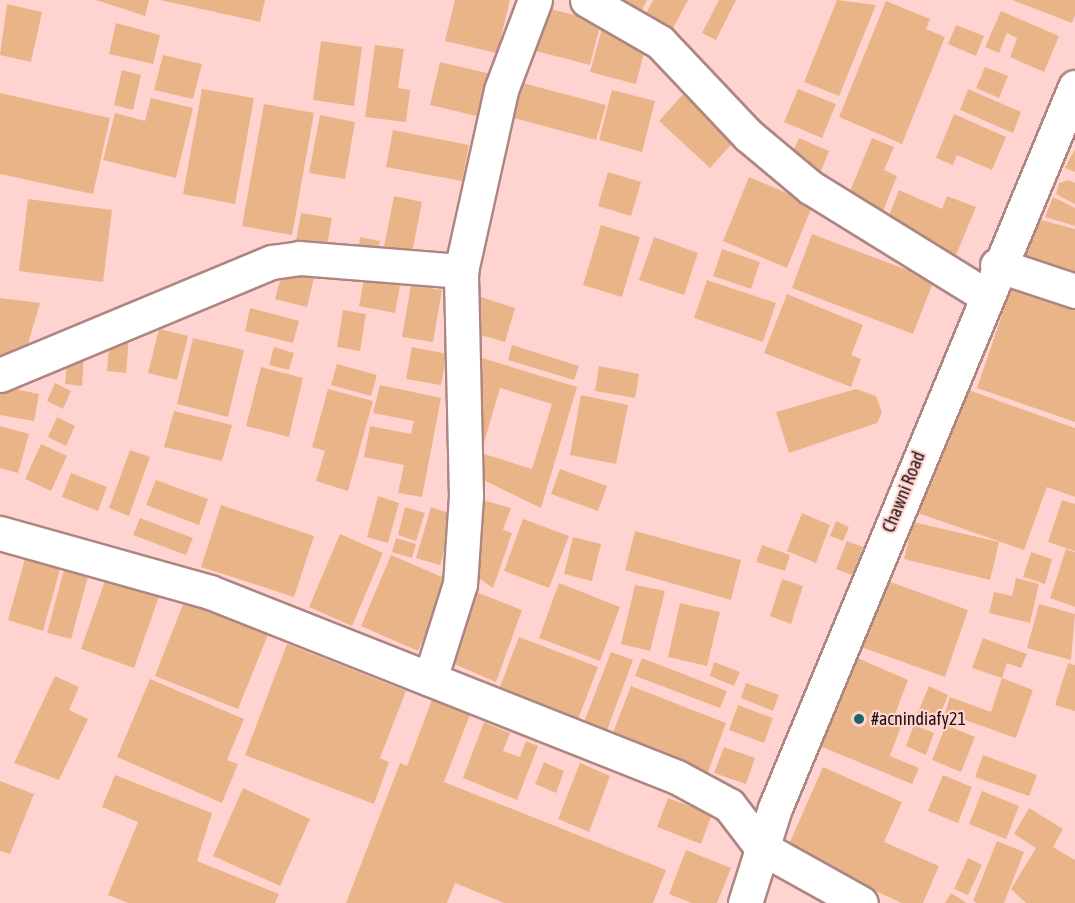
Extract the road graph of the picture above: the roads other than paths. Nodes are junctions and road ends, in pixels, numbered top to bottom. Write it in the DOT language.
graph roads {
  1 [pos="535,0"];
  2 [pos="587,0"];
  3 [pos="1075,87"];
  4 [pos="461,271"];
  5 [pos="991,280"];
  6 [pos="1075,291"];
  7 [pos="0,375"];
  8 [pos="0,533"];
  9 [pos="430,679"];
  10 [pos="762,848"];
  11 [pos="745,903"];
  12 [pos="861,903"];
  1 -- 4 [label="street"];
  2 -- 5 [label="street"];
  3 -- 5 [label="street, Chawni Road"];
  4 -- 7 [label="street"];
  4 -- 9 [label="street"];
  5 -- 6 [label="street"];
  5 -- 10 [label="street, Chawni Road"];
  8 -- 9 [label="street"];
  9 -- 10 [label="street"];
  10 -- 11 [label="street, Chawni Road"];
  10 -- 12 [label="street"];
}
